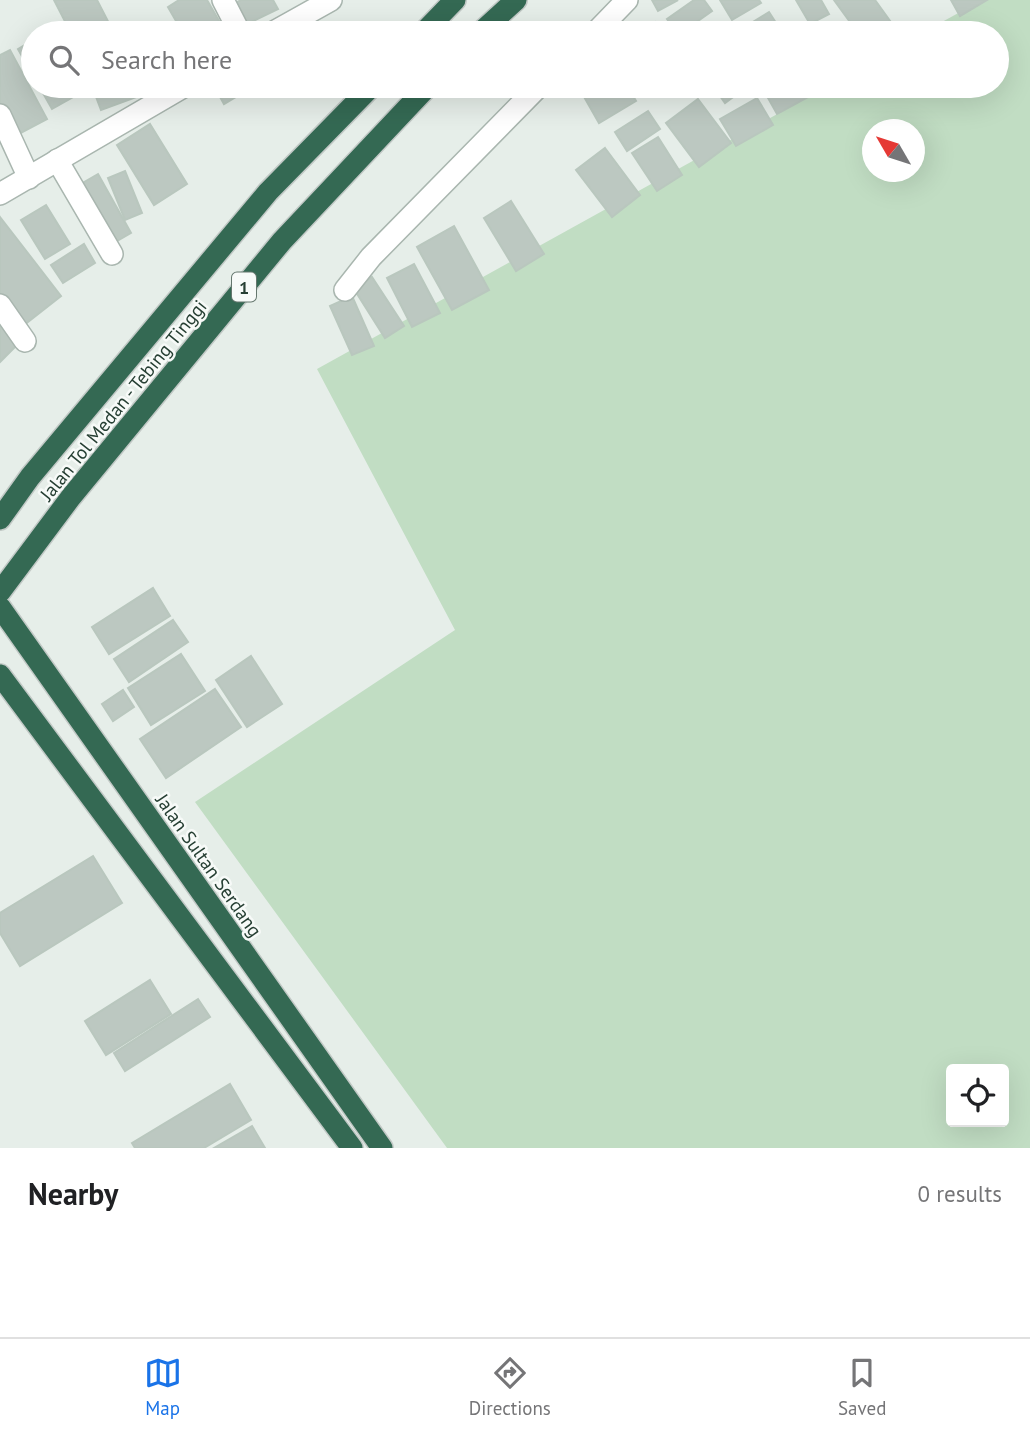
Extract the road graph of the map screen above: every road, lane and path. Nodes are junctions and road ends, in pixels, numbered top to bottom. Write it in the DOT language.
graph roads {
  1 [pos="223,0"];
  2 [pos="331,0"];
  3 [pos="455,0"];
  4 [pos="516,0"];
  5 [pos="627,0"];
  6 [pos="234,21"];
  7 [pos="293,21"];
  8 [pos="435,21"];
  9 [pos="493,21"];
  10 [pos="607,21"];
  11 [pos="163,98"];
  12 [pos="360,98"];
  13 [pos="417,98"];
  14 [pos="527,98"];
  15 [pos="0,115"];
  16 [pos="57,160"];
  17 [pos="29,177"];
  18 [pos="0,194"];
  19 [pos="111,254"];
  20 [pos="345,290"];
  21 [pos="0,305"];
  22 [pos="25,341"];
  23 [pos="0,519"];
  24 [pos="0,592"];
  25 [pos="0,607"];
  26 [pos="0,675"];
  27 [pos="174,856"];
  28 [pos="148,874"];
  29 [pos="352,1148"];
  30 [pos="382,1148"];
  1 -- 6 [label="street"];
  2 -- 7 [label="street"];
  3 -- 8 [label="highway"];
  4 -- 9 [label="highway"];
  5 -- 10 [label="street"];
  11 -- 16 [label="street"];
  12 -- 23 [label="highway, Jalan Tol Medan - Tebing Tinggi / 1"];
  13 -- 24 [label="highway, Jalan Tol Medan - Tebing Tinggi / 1"];
  14 -- 20 [label="street"];
  15 -- 17 [label="street"];
  16 -- 17 [label="street"];
  16 -- 19 [label="street"];
  17 -- 18 [label="street"];
  21 -- 22 [label="street"];
  25 -- 27 [label="highway, Jalan Sultan Serdang"];
  26 -- 28 [label="highway"];
  27 -- 28 [label="highway"];
  27 -- 30 [label="highway, Jalan Sultan Serdang"];
  28 -- 29 [label="highway"];
}
